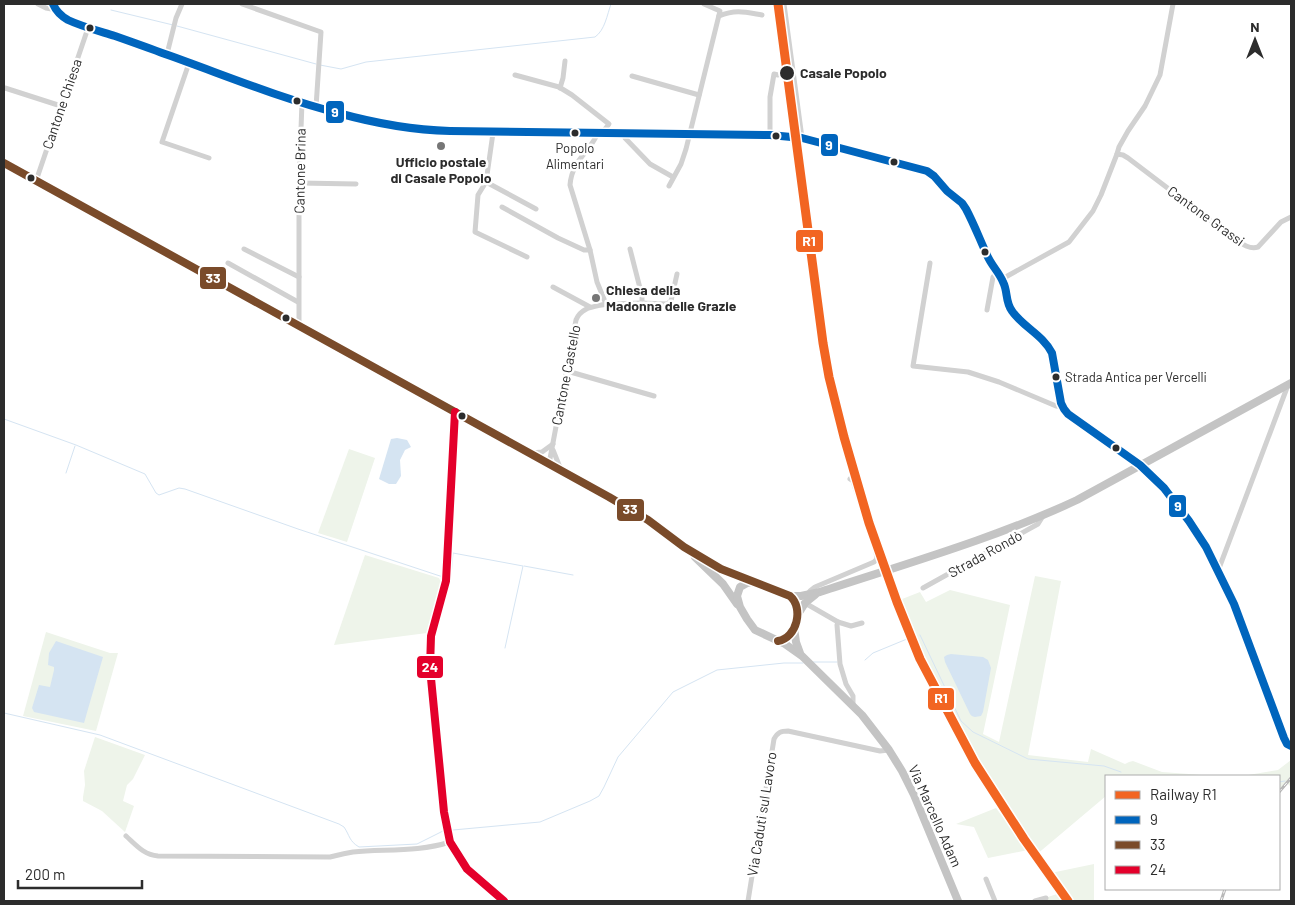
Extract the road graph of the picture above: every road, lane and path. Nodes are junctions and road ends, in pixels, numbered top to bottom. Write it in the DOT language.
graph roads {
  1 [pos="38,4"];
  2 [pos="182,4"];
  3 [pos="242,4"];
  4 [pos="704,4"];
  5 [pos="784,4"];
  6 [pos="1173,4"];
  7 [pos="55,7"];
  8 [pos="762,15"];
  9 [pos="719,16"];
  10 [pos="88,28"];
  11 [pos="167,54"];
  12 [pos="565,61"];
  13 [pos="189,63"];
  14 [pos="515,75"];
  15 [pos="778,75"];
  16 [pos="632,76"];
  17 [pos="5,88"];
  18 [pos="560,88"];
  19 [pos="699,95"];
  20 [pos="302,102"];
  21 [pos="61,106"];
  22 [pos="316,107"];
  23 [pos="493,133"];
  24 [pos="600,133"];
  25 [pos="625,134"];
  26 [pos="689,134"];
  27 [pos="770,135"];
  28 [pos="800,138"];
  29 [pos="1117,154"];
  30 [pos="208,158"];
  31 [pos="4,163"];
  32 [pos="462,164"];
  33 [pos="488,165"];
  34 [pos="673,177"];
  35 [pos="36,181"];
  36 [pos="486,182"];
  37 [pos="300,183"];
  38 [pos="356,184"];
  39 [pos="669,186"];
  40 [pos="502,207"];
  41 [pos="536,209"];
  42 [pos="1291,217"];
  43 [pos="244,249"];
  44 [pos="630,249"];
  45 [pos="590,250"];
  46 [pos="527,257"];
  47 [pos="228,263"];
  48 [pos="930,263"];
  49 [pos="997,272"];
  50 [pos="677,274"];
  51 [pos="299,277"];
  52 [pos="1002,279"];
  53 [pos="553,287"];
  54 [pos="298,302"];
  55 [pos="642,303"];
  56 [pos="606,304"];
  57 [pos="590,307"];
  58 [pos="988,310"];
  59 [pos="298,326"];
  60 [pos="567,370"];
  61 [pos="1290,384"];
  62 [pos="654,396"];
  63 [pos="1063,407"];
  64 [pos="455,412"];
  65 [pos="553,446"];
  66 [pos="528,453"];
  67 [pos="549,464"];
  68 [pos="1140,465"];
  69 [pos="566,473"];
  70 [pos="850,479"];
  71 [pos="1043,516"];
  72 [pos="684,547"];
  73 [pos="1218,571"];
  74 [pos="753,582"];
  75 [pos="923,588"];
  76 [pos="790,596"];
  77 [pos="806,600"];
  78 [pos="740,607"];
  79 [pos="798,616"];
  80 [pos="838,622"];
  81 [pos="862,623"];
  82 [pos="794,626"];
  83 [pos="778,641"];
  84 [pos="805,660"];
  85 [pos="853,706"];
  86 [pos="884,743"];
  87 [pos="1291,746"];
  88 [pos="870,748"];
  89 [pos="890,750"];
  90 [pos="126,836"];
  91 [pos="450,842"];
  92 [pos="986,879"];
  93 [pos="1046,898"];
  94 [pos="504,901"];
  95 [pos="748,901"];
  96 [pos="958,901"];
  97 [pos="995,901"];
  98 [pos="1035,901"];
  1 -- 7 [label="street"];
  2 -- 11 [label="street"];
  3 -- 22 [label="street"];
  4 -- 9 [label="street"];
  5 -- 28 [label="street"];
  6 -- 29 [label="street"];
  7 -- 10 [label="street"];
  8 -- 9 [label="street"];
  9 -- 19 [label="street"];
  10 -- 11 [label="street"];
  10 -- 21 [label="street, Cantone Chiesa"];
  11 -- 13 [label="street"];
  12 -- 18 [label="street"];
  13 -- 20 [label="street"];
  13 -- 30 [label="street"];
  14 -- 18 [label="street"];
  15 -- 27 [label="street"];
  16 -- 19 [label="street"];
  17 -- 21 [label="street"];
  18 -- 24 [label="street"];
  19 -- 26 [label="street"];
  20 -- 22 [label="street"];
  20 -- 37 [label="street, Cantone Brina"];
  21 -- 35 [label="street, Cantone Chiesa"];
  22 -- 23 [label="street"];
  23 -- 24 [label="street"];
  23 -- 33 [label="street"];
  24 -- 25 [label="street"];
  24 -- 45 [label="street"];
  25 -- 26 [label="street"];
  25 -- 34 [label="street"];
  26 -- 27 [label="street"];
  26 -- 34 [label="street"];
  27 -- 28 [label="street"];
  28 -- 49 [label="street"];
  29 -- 42 [label="street, Cantone Grassi"];
  29 -- 52 [label="street"];
  31 -- 35 [label="main road"];
  32 -- 33 [label="street"];
  33 -- 36 [label="street"];
  34 -- 39 [label="street"];
  35 -- 59 [label="main road"];
  36 -- 41 [label="street"];
  36 -- 46 [label="street"];
  37 -- 38 [label="street"];
  37 -- 51 [label="street, Cantone Brina"];
  40 -- 45 [label="street"];
  43 -- 51 [label="street"];
  44 -- 55 [label="street"];
  45 -- 56 [label="street"];
  47 -- 54 [label="street"];
  48 -- 63 [label="street"];
  49 -- 52 [label="street"];
  49 -- 58 [label="street"];
  50 -- 55 [label="street, Cantone Castello"];
  51 -- 54 [label="street, Cantone Brina"];
  52 -- 63 [label="street"];
  53 -- 57 [label="street"];
  54 -- 59 [label="street, Cantone Brina"];
  55 -- 56 [label="street, Cantone Castello"];
  56 -- 57 [label="street, Cantone Castello"];
  57 -- 60 [label="street, Cantone Castello"];
  59 -- 64 [label="main road"];
  60 -- 62 [label="street"];
  60 -- 65 [label="street, Cantone Castello"];
  61 -- 68 [label="main road"];
  61 -- 73 [label="street"];
  63 -- 68 [label="street"];
  64 -- 66 [label="main road"];
  64 -- 91 [label="street"];
  65 -- 66 [label="street"];
  65 -- 67 [label="street, Cantone Castello"];
  65 -- 69 [label="street"];
  66 -- 67 [label="main road"];
  67 -- 69 [label="main road"];
  68 -- 71 [label="main road"];
  68 -- 73 [label="street"];
  69 -- 72 [label="main road"];
  70 -- 77 [label="street"];
  71 -- 75 [label="street, Strada Rondò"];
  71 -- 77 [label="main road"];
  72 -- 74 [label="main road"];
  72 -- 78 [label="main road"];
  73 -- 87 [label="street"];
  74 -- 76 [label="main road"];
  74 -- 78 [label="main road"];
  76 -- 77 [label="main road"];
  76 -- 79 [label="main road"];
  77 -- 79 [label="main road"];
  77 -- 80 [label="street"];
  78 -- 83 [label="main road"];
  79 -- 82 [label="main road"];
  80 -- 81 [label="street"];
  80 -- 85 [label="street"];
  82 -- 83 [label="main road"];
  82 -- 84 [label="main road, Via Marcello Adam"];
  83 -- 84 [label="main road, Via Marcello Adam"];
  84 -- 85 [label="main road, Via Marcello Adam"];
  85 -- 86 [label="main road, Via Marcello Adam"];
  86 -- 88 [label="street"];
  86 -- 89 [label="main road, Via Marcello Adam"];
  88 -- 89 [label="street, Via Caduti sul Lavoro"];
  88 -- 95 [label="street, Via Caduti sul Lavoro"];
  89 -- 96 [label="main road, Via Marcello Adam"];
  90 -- 91 [label="street"];
  91 -- 94 [label="street"];
  92 -- 97 [label="street"];
  93 -- 98 [label="street"];
}
